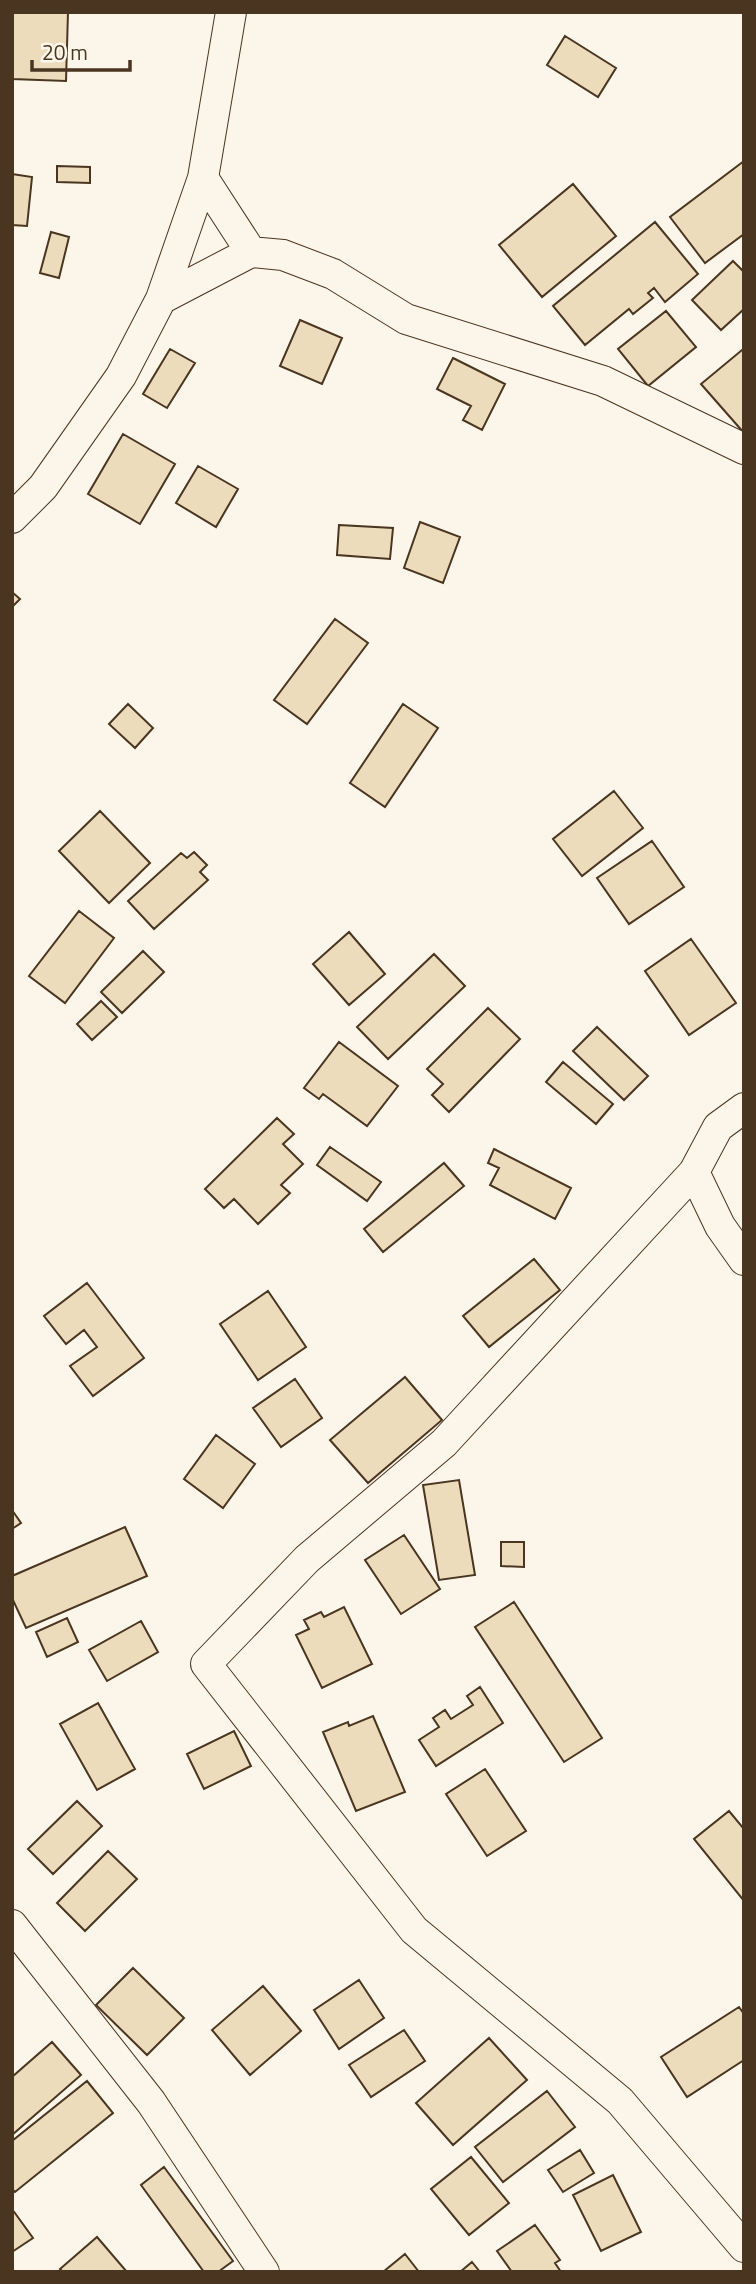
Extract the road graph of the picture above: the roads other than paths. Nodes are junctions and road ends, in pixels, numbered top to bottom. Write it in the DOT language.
graph roads {
  1 [pos="231,12"];
  2 [pos="203,178"];
  3 [pos="251,252"];
  4 [pos="162,299"];
  5 [pos="744,449"];
  6 [pos="12,517"];
  7 [pos="744,1108"];
  8 [pos="694,1172"];
  9 [pos="744,1260"];
  10 [pos="12,1925"];
  11 [pos="744,2247"];
  12 [pos="264,2272"];
  1 -- 2 [label="street"];
  2 -- 3 [label="street"];
  2 -- 4 [label="street"];
  3 -- 4 [label="street"];
  3 -- 5 [label="street"];
  4 -- 6 [label="street"];
  7 -- 8 [label="street"];
  8 -- 9 [label="street"];
  8 -- 11 [label="street"];
  10 -- 12 [label="street"];
}
